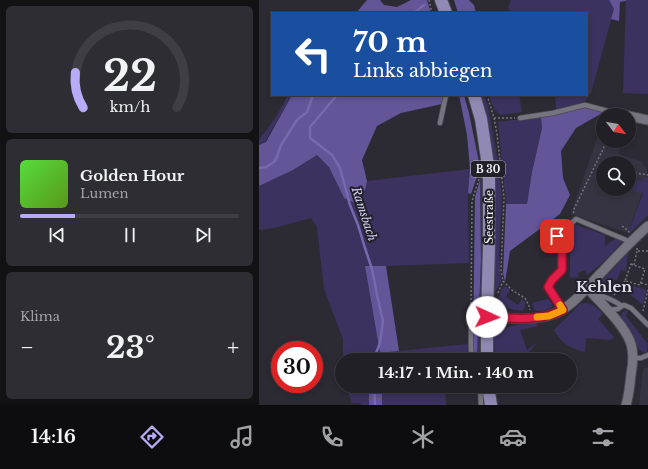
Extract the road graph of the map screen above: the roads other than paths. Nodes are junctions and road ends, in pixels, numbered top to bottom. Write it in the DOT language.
graph roads {
  1 [pos="441,0"];
  2 [pos="446,12"];
  3 [pos="446,96"];
  4 [pos="474,96"];
  5 [pos="596,108"];
  6 [pos="636,117"];
  7 [pos="521,118"];
  8 [pos="648,120"];
  9 [pos="440,123"];
  10 [pos="648,226"];
  11 [pos="626,240"];
  12 [pos="589,290"];
  13 [pos="622,306"];
  14 [pos="563,310"];
  15 [pos="608,310"];
  16 [pos="471,313"];
  17 [pos="487,317"];
  18 [pos="648,325"];
  19 [pos="472,353"];
  20 [pos="487,353"];
  21 [pos="648,355"];
  22 [pos="633,358"];
  23 [pos="480,393"];
  24 [pos="489,393"];
  25 [pos="481,405"];
  26 [pos="491,405"];
  27 [pos="626,405"];
  1 -- 2 [label="main road"];
  3 -- 9 [label="lane"];
  4 -- 17 [label="main road, Seestraße / B 30"];
  5 -- 7 [label="lane"];
  6 -- 8 [label="street"];
  10 -- 12 [label="street"];
  11 -- 14 [label="lane"];
  12 -- 13 [label="lane"];
  12 -- 14 [label="street"];
  12 -- 15 [label="street"];
  13 -- 15 [label="lane"];
  13 -- 18 [label="lane"];
  14 -- 17 [label="street"];
  15 -- 22 [label="street"];
  16 -- 19 [label="lane"];
  17 -- 20 [label="main road, B 30"];
  21 -- 22 [label="lane"];
  22 -- 27 [label="street"];
  23 -- 25 [label="lane"];
  24 -- 26 [label="main road"];
}
